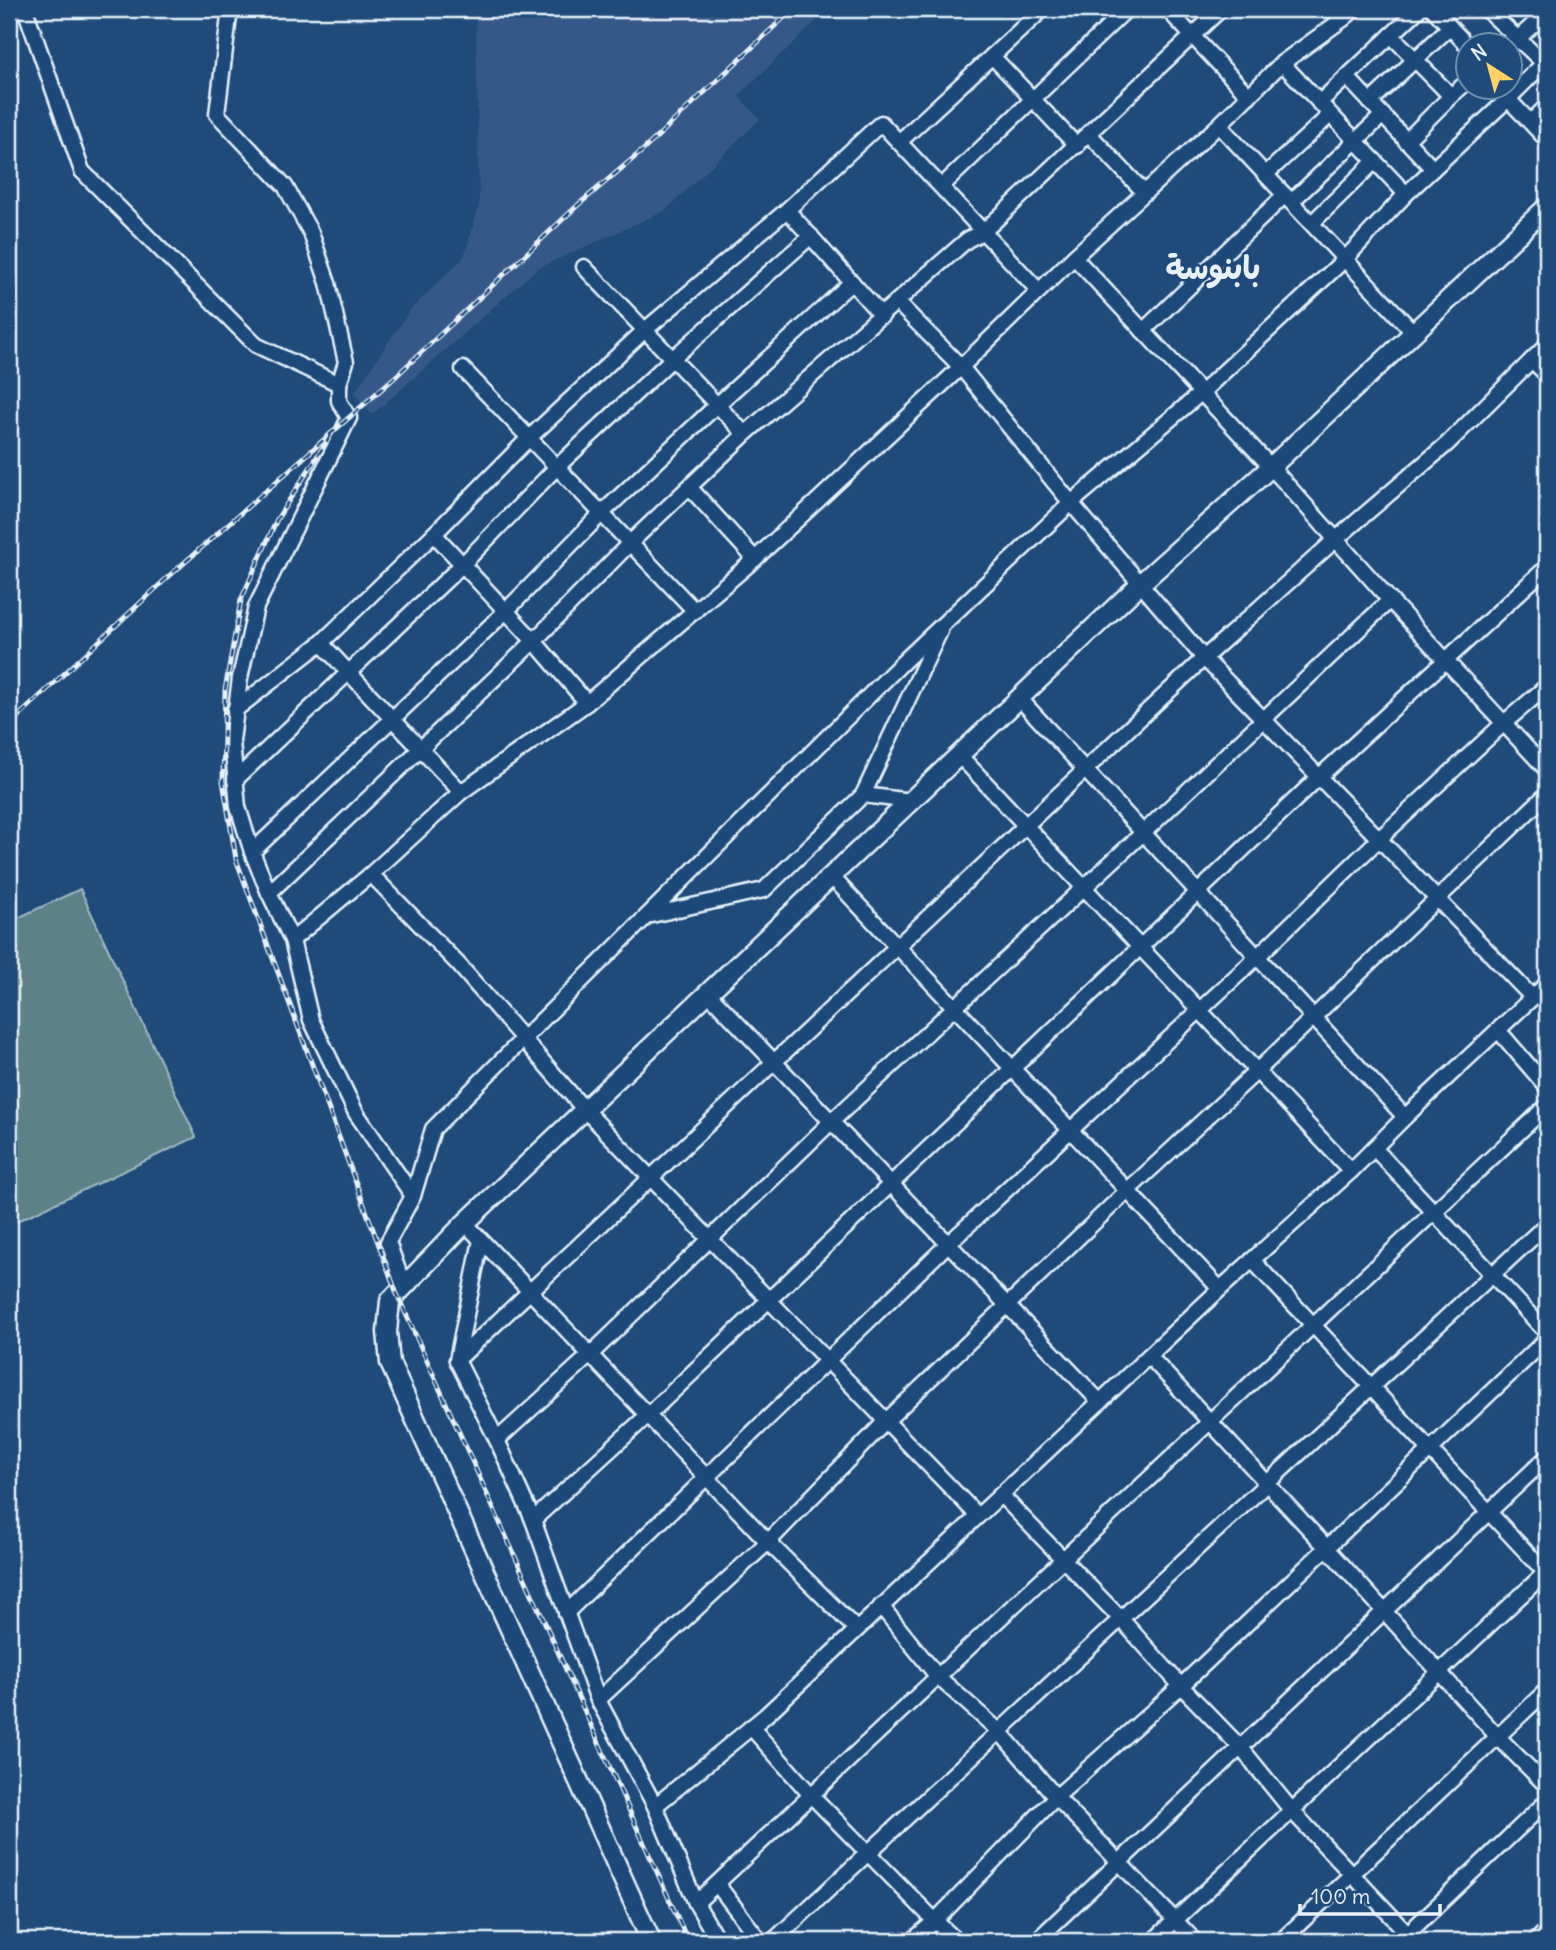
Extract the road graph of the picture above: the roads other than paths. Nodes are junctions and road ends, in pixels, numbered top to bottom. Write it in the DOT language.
graph roads {
  1 [pos="25,9"];
  2 [pos="230,9"];
  3 [pos="1043,9"];
  4 [pos="1127,9"];
  5 [pos="1167,9"];
  6 [pos="1221,9"];
  7 [pos="1355,9"];
  8 [pos="1419,9"];
  9 [pos="1433,9"];
  10 [pos="1486,9"];
  11 [pos="1547,12"];
  12 [pos="1338,14"];
  13 [pos="1450,27"];
  14 [pos="1455,32"];
  15 [pos="1505,32"];
  16 [pos="1524,34"];
  17 [pos="1192,35"];
  18 [pos="1391,35"];
  19 [pos="1524,50"];
  20 [pos="992,56"];
  21 [pos="1415,60"];
  22 [pos="1282,63"];
  23 [pos="1545,65"];
  24 [pos="1347,77"];
  25 [pos="1524,84"];
  26 [pos="1454,93"];
  27 [pos="1249,96"];
  28 [pos="1451,96"];
  29 [pos="1033,99"];
  30 [pos="1370,102"];
  31 [pos="1505,102"];
  32 [pos="1511,102"];
  33 [pos="1319,103"];
  34 [pos="1547,106"];
  35 [pos="1330,114"];
  36 [pos="1383,115"];
  37 [pos="1531,122"];
  38 [pos="1219,125"];
  39 [pos="1089,134"];
  40 [pos="1355,140"];
  41 [pos="1547,140"];
  42 [pos="1406,141"];
  43 [pos="899,142"];
  44 [pos="1077,146"];
  45 [pos="1375,161"];
  46 [pos="1433,169"];
  47 [pos="1266,174"];
  48 [pos="942,186"];
  49 [pos="1144,192"];
  50 [pos="1406,194"];
  51 [pos="1288,198"];
  52 [pos="1547,208"];
  53 [pos="788,210"];
  54 [pos="1311,223"];
  55 [pos="985,231"];
  56 [pos="811,236"];
  57 [pos="1074,257"];
  58 [pos="1345,259"];
  59 [pos="583,267"];
  60 [pos="852,282"];
  61 [pos="1039,291"];
  62 [pos="897,302"];
  63 [pos="882,316"];
  64 [pos="645,330"];
  65 [pos="1143,331"];
  66 [pos="1415,333"];
  67 [pos="1547,345"];
  68 [pos="672,359"];
  69 [pos="1532,360"];
  70 [pos="961,367"];
  71 [pos="463,369"];
  72 [pos="1547,375"];
  73 [pos="339,384"];
  74 [pos="1201,393"];
  75 [pos="717,405"];
  76 [pos="745,434"];
  77 [pos="529,438"];
  78 [pos="557,467"];
  79 [pos="1271,467"];
  80 [pos="689,487"];
  81 [pos="1071,503"];
  82 [pos="602,513"];
  83 [pos="434,534"];
  84 [pos="1335,540"];
  85 [pos="630,542"];
  86 [pos="755,559"];
  87 [pos="463,564"];
  88 [pos="1547,567"];
  89 [pos="1141,583"];
  90 [pos="1390,600"];
  91 [pos="506,611"];
  92 [pos="695,611"];
  93 [pos="944,623"];
  94 [pos="534,641"];
  95 [pos="321,643"];
  96 [pos="1204,658"];
  97 [pos="1447,662"];
  98 [pos="349,674"];
  99 [pos="1547,686"];
  100 [pos="1019,698"];
  101 [pos="587,703"];
  102 [pos="235,710"];
  103 [pos="392,718"];
  104 [pos="1263,719"];
  105 [pos="1504,723"];
  106 [pos="421,749"];
  107 [pos="959,755"];
  108 [pos="1085,770"];
  109 [pos="1547,770"];
  110 [pos="1319,777"];
  111 [pos="236,780"];
  112 [pos="461,792"];
  113 [pos="1547,794"];
  114 [pos="863,795"];
  115 [pos="911,801"];
  116 [pos="1025,826"];
  117 [pos="1143,833"];
  118 [pos="1379,839"];
  119 [pos="252,852"];
  120 [pos="371,874"];
  121 [pos="831,876"];
  122 [pos="1084,887"];
  123 [pos="269,893"];
  124 [pos="1199,893"];
  125 [pos="1438,900"];
  126 [pos="646,916"];
  127 [pos="292,940"];
  128 [pos="897,947"];
  129 [pos="1140,948"];
  130 [pos="1257,957"];
  131 [pos="1547,984"];
  132 [pos="708,993"];
  133 [pos="1533,998"];
  134 [pos="954,1007"];
  135 [pos="1199,1010"];
  136 [pos="1314,1018"];
  137 [pos="1498,1030"];
  138 [pos="523,1038"];
  139 [pos="774,1062"];
  140 [pos="1013,1069"];
  141 [pos="1257,1071"];
  142 [pos="1547,1087"];
  143 [pos="1547,1106"];
  144 [pos="584,1109"];
  145 [pos="1405,1117"];
  146 [pos="831,1122"];
  147 [pos="1071,1131"];
  148 [pos="1374,1148"];
  149 [pos="1351,1171"];
  150 [pos="651,1178"];
  151 [pos="891,1184"];
  152 [pos="1128,1191"];
  153 [pos="413,1196"];
  154 [pos="1434,1212"];
  155 [pos="465,1223"];
  156 [pos="1547,1224"];
  157 [pos="481,1240"];
  158 [pos="710,1240"];
  159 [pos="948,1244"];
  160 [pos="1252,1260"];
  161 [pos="1493,1275"];
  162 [pos="404,1287"];
  163 [pos="1220,1289"];
  164 [pos="530,1292"];
  165 [pos="768,1299"];
  166 [pos="1007,1305"];
  167 [pos="1313,1325"];
  168 [pos="1547,1333"];
  169 [pos="1547,1339"];
  170 [pos="590,1355"];
  171 [pos="1149,1356"];
  172 [pos="457,1360"];
  173 [pos="827,1360"];
  174 [pos="1371,1387"];
  175 [pos="1100,1402"];
  176 [pos="648,1415"];
  177 [pos="886,1422"];
  178 [pos="1210,1422"];
  179 [pos="497,1440"];
  180 [pos="1431,1450"];
  181 [pos="1547,1457"];
  182 [pos="707,1478"];
  183 [pos="1267,1483"];
  184 [pos="1001,1495"];
  185 [pos="1489,1512"];
  186 [pos="978,1516"];
  187 [pos="533,1520"];
  188 [pos="768,1542"];
  189 [pos="1327,1548"];
  190 [pos="1062,1560"];
  191 [pos="1547,1572"];
  192 [pos="881,1606"];
  193 [pos="1385,1611"];
  194 [pos="566,1614"];
  195 [pos="1121,1619"];
  196 [pos="856,1629"];
  197 [pos="1440,1672"];
  198 [pos="937,1677"];
  199 [pos="1181,1686"];
  200 [pos="1547,1690"];
  201 [pos="598,1700"];
  202 [pos="751,1727"];
  203 [pos="999,1731"];
  204 [pos="1498,1737"];
  205 [pos="1241,1748"];
  206 [pos="1547,1786"];
  207 [pos="811,1795"];
  208 [pos="1056,1797"];
  209 [pos="1547,1801"];
  210 [pos="655,1806"];
  211 [pos="1292,1811"];
  212 [pos="869,1852"];
  213 [pos="1119,1863"];
  214 [pos="1353,1875"];
  215 [pos="717,1884"];
  216 [pos="696,1903"];
  217 [pos="1175,1920"];
  218 [pos="935,1921"];
  219 [pos="1547,1930"];
  220 [pos="1408,1939"];
  221 [pos="651,1941"];
  222 [pos="718,1941"];
  223 [pos="760,1941"];
  224 [pos="773,1941"];
  225 [pos="912,1941"];
  226 [pos="957,1941"];
  227 [pos="1037,1941"];
  228 [pos="1153,1941"];
  229 [pos="1195,1941"];
  230 [pos="1281,1941"];
  231 [pos="1536,1941"];
  1 -- 73 [label="street"];
  2 -- 73 [label="street"];
  3 -- 20 [label="street"];
  4 -- 29 [label="street"];
  5 -- 17 [label="street"];
  6 -- 17 [label="street"];
  7 -- 12 [label="street"];
  8 -- 18 [label="street"];
  9 -- 13 [label="street"];
  10 -- 15 [label="street"];
  11 -- 16 [label="street"];
  12 -- 22 [label="street"];
  13 -- 14 [label="street"];
  13 -- 21 [label="street"];
  17 -- 27 [label="street"];
  17 -- 39 [label="street"];
  18 -- 21 [label="street"];
  18 -- 24 [label="street"];
  19 -- 23 [label="street"];
  20 -- 29 [label="street"];
  20 -- 43 [label="street"];
  21 -- 28 [label="street"];
  21 -- 30 [label="street"];
  22 -- 27 [label="street"];
  22 -- 33 [label="street"];
  23 -- 25 [label="street"];
  24 -- 30 [label="street"];
  24 -- 33 [label="street"];
  26 -- 28 [label="street"];
  27 -- 38 [label="street"];
  28 -- 42 [label="street"];
  29 -- 44 [label="street"];
  29 -- 48 [label="street"];
  30 -- 36 [label="street"];
  31 -- 46 [label="street"];
  32 -- 37 [label="street"];
  33 -- 35 [label="street"];
  34 -- 37 [label="street"];
  35 -- 40 [label="street"];
  35 -- 47 [label="street"];
  36 -- 40 [label="street"];
  36 -- 42 [label="street"];
  37 -- 41 [label="street"];
  38 -- 47 [label="street"];
  38 -- 49 [label="street"];
  39 -- 44 [label="street"];
  39 -- 49 [label="street"];
  40 -- 45 [label="street"];
  40 -- 51 [label="street"];
  42 -- 46 [label="street"];
  43 -- 48 [label="street"];
  43 -- 53 [label="street"];
  44 -- 55 [label="street"];
  45 -- 50 [label="street"];
  45 -- 54 [label="street"];
  46 -- 50 [label="street"];
  47 -- 51 [label="street"];
  48 -- 55 [label="street"];
  49 -- 57 [label="street"];
  50 -- 58 [label="street"];
  51 -- 54 [label="street"];
  51 -- 65 [label="street"];
  52 -- 66 [label="main road"];
  53 -- 56 [label="street"];
  53 -- 64 [label="street"];
  54 -- 58 [label="street"];
  55 -- 61 [label="street"];
  55 -- 62 [label="street"];
  56 -- 60 [label="street"];
  56 -- 68 [label="street"];
  57 -- 61 [label="street"];
  57 -- 65 [label="street"];
  58 -- 66 [label="street"];
  58 -- 74 [label="street"];
  59 -- 64 [label="street"];
  60 -- 63 [label="street"];
  60 -- 75 [label="street"];
  61 -- 70 [label="street"];
  62 -- 63 [label="street"];
  62 -- 70 [label="street"];
  63 -- 76 [label="street"];
  64 -- 68 [label="street"];
  64 -- 77 [label="street"];
  65 -- 74 [label="street"];
  66 -- 79 [label="main road"];
  67 -- 69 [label="street"];
  68 -- 75 [label="street"];
  68 -- 78 [label="street"];
  69 -- 72 [label="street"];
  69 -- 84 [label="street"];
  70 -- 81 [label="street"];
  70 -- 86 [label="street"];
  71 -- 77 [label="street"];
  73 -- 102 [label="street"];
  74 -- 79 [label="street"];
  74 -- 81 [label="street"];
  75 -- 76 [label="street"];
  75 -- 82 [label="street"];
  76 -- 80 [label="street"];
  77 -- 78 [label="street"];
  77 -- 83 [label="street"];
  78 -- 82 [label="street"];
  78 -- 87 [label="street"];
  79 -- 84 [label="street"];
  79 -- 89 [label="main road"];
  80 -- 85 [label="street"];
  80 -- 86 [label="street"];
  81 -- 89 [label="street"];
  81 -- 93 [label="street"];
  82 -- 85 [label="street"];
  82 -- 91 [label="street"];
  83 -- 87 [label="street"];
  83 -- 95 [label="street"];
  84 -- 90 [label="street"];
  84 -- 96 [label="street"];
  85 -- 92 [label="street"];
  85 -- 94 [label="street"];
  86 -- 92 [label="street"];
  87 -- 91 [label="street"];
  87 -- 98 [label="street"];
  88 -- 97 [label="street"];
  89 -- 96 [label="street"];
  89 -- 100 [label="main road"];
  90 -- 97 [label="street"];
  90 -- 104 [label="street"];
  91 -- 94 [label="street"];
  91 -- 103 [label="street"];
  92 -- 101 [label="street"];
  93 -- 114 [label="street"];
  93 -- 126 [label="street"];
  94 -- 101 [label="street"];
  94 -- 106 [label="street"];
  95 -- 98 [label="street"];
  95 -- 102 [label="street"];
  96 -- 104 [label="street"];
  96 -- 108 [label="street"];
  97 -- 105 [label="street"];
  97 -- 110 [label="street"];
  98 -- 103 [label="street"];
  98 -- 111 [label="street"];
  99 -- 105 [label="street"];
  100 -- 107 [label="main road"];
  100 -- 108 [label="street"];
  101 -- 112 [label="street"];
  102 -- 111 [label="street"];
  103 -- 106 [label="street"];
  103 -- 119 [label="street"];
  104 -- 110 [label="street"];
  104 -- 117 [label="street"];
  105 -- 109 [label="street"];
  105 -- 118 [label="street"];
  106 -- 112 [label="street"];
  106 -- 123 [label="street"];
  107 -- 115 [label="main road"];
  107 -- 116 [label="street"];
  108 -- 116 [label="street"];
  108 -- 117 [label="street"];
  110 -- 118 [label="street"];
  110 -- 124 [label="street"];
  111 -- 119 [label="street"];
  112 -- 120 [label="street"];
  113 -- 125 [label="street"];
  114 -- 115 [label="street"];
  114 -- 126 [label="street"];
  115 -- 121 [label="main road"];
  116 -- 122 [label="street"];
  116 -- 128 [label="street"];
  117 -- 122 [label="street"];
  117 -- 124 [label="street"];
  118 -- 125 [label="street"];
  118 -- 130 [label="street"];
  119 -- 123 [label="street"];
  120 -- 127 [label="street"];
  120 -- 138 [label="street"];
  121 -- 128 [label="street"];
  121 -- 132 [label="main road"];
  122 -- 129 [label="street"];
  122 -- 134 [label="street"];
  123 -- 127 [label="street"];
  124 -- 129 [label="street"];
  124 -- 130 [label="street"];
  125 -- 133 [label="street"];
  125 -- 136 [label="street"];
  126 -- 138 [label="street"];
  127 -- 153 [label="street"];
  128 -- 134 [label="street"];
  128 -- 139 [label="street"];
  129 -- 135 [label="street"];
  129 -- 140 [label="street"];
  130 -- 135 [label="street"];
  130 -- 136 [label="street"];
  131 -- 133 [label="street"];
  132 -- 139 [label="street"];
  132 -- 144 [label="main road"];
  133 -- 137 [label="street"];
  134 -- 140 [label="street"];
  134 -- 146 [label="street"];
  135 -- 141 [label="street"];
  135 -- 147 [label="street"];
  136 -- 141 [label="street"];
  136 -- 145 [label="street"];
  137 -- 142 [label="street"];
  137 -- 145 [label="street"];
  138 -- 144 [label="street"];
  138 -- 153 [label="street"];
  139 -- 146 [label="street"];
  139 -- 150 [label="street"];
  140 -- 147 [label="street"];
  140 -- 151 [label="street"];
  141 -- 149 [label="street"];
  141 -- 152 [label="street"];
  143 -- 154 [label="street"];
  144 -- 150 [label="street"];
  144 -- 155 [label="main road"];
  145 -- 148 [label="street"];
  146 -- 151 [label="street"];
  146 -- 158 [label="street"];
  147 -- 152 [label="street"];
  147 -- 159 [label="street"];
  148 -- 149 [label="street"];
  148 -- 154 [label="street"];
  149 -- 160 [label="street"];
  150 -- 158 [label="street"];
  150 -- 164 [label="street"];
  151 -- 159 [label="street"];
  151 -- 165 [label="street"];
  152 -- 163 [label="street"];
  152 -- 166 [label="street"];
  153 -- 162 [label="street"];
  154 -- 161 [label="street"];
  154 -- 167 [label="street"];
  155 -- 157 [label="street"];
  155 -- 162 [label="main road"];
  156 -- 161 [label="street"];
  157 -- 164 [label="street"];
  157 -- 172 [label="street"];
  158 -- 165 [label="street"];
  158 -- 170 [label="street"];
  159 -- 166 [label="street"];
  159 -- 173 [label="street"];
  160 -- 163 [label="street"];
  160 -- 167 [label="street"];
  161 -- 168 [label="street"];
  161 -- 174 [label="street"];
  162 -- 221 [label="main road"];
  163 -- 171 [label="street"];
  164 -- 170 [label="street"];
  164 -- 172 [label="street"];
  165 -- 173 [label="street"];
  165 -- 176 [label="street"];
  166 -- 175 [label="street"];
  166 -- 177 [label="street"];
  167 -- 174 [label="street"];
  167 -- 178 [label="street"];
  169 -- 180 [label="street"];
  170 -- 176 [label="street"];
  170 -- 179 [label="street"];
  171 -- 175 [label="street"];
  171 -- 178 [label="street"];
  172 -- 179 [label="street"];
  173 -- 177 [label="street"];
  173 -- 182 [label="street"];
  174 -- 180 [label="street"];
  174 -- 183 [label="street"];
  175 -- 184 [label="street"];
  176 -- 182 [label="street"];
  176 -- 187 [label="street"];
  177 -- 186 [label="street"];
  177 -- 188 [label="street"];
  178 -- 183 [label="street"];
  178 -- 190 [label="street"];
  179 -- 187 [label="street"];
  180 -- 185 [label="street"];
  180 -- 189 [label="street"];
  181 -- 185 [label="street"];
  182 -- 188 [label="street"];
  182 -- 194 [label="street"];
  183 -- 189 [label="street"];
  183 -- 195 [label="street"];
  184 -- 186 [label="street"];
  184 -- 190 [label="street"];
  185 -- 191 [label="street"];
  185 -- 193 [label="street"];
  186 -- 192 [label="street"];
  187 -- 194 [label="street"];
  188 -- 196 [label="street"];
  188 -- 201 [label="street"];
  189 -- 193 [label="street"];
  189 -- 199 [label="street"];
  190 -- 195 [label="street"];
  190 -- 198 [label="street"];
  191 -- 197 [label="street"];
  192 -- 196 [label="street"];
  192 -- 198 [label="street"];
  193 -- 197 [label="street"];
  193 -- 205 [label="street"];
  194 -- 201 [label="street"];
  195 -- 199 [label="street"];
  195 -- 203 [label="street"];
  196 -- 202 [label="street"];
  197 -- 204 [label="street"];
  197 -- 211 [label="street"];
  198 -- 203 [label="street"];
  198 -- 207 [label="street"];
  199 -- 205 [label="street"];
  199 -- 208 [label="street"];
  200 -- 204 [label="street"];
  201 -- 210 [label="street"];
  202 -- 207 [label="street"];
  202 -- 210 [label="street"];
  203 -- 208 [label="street"];
  203 -- 212 [label="street"];
  204 -- 206 [label="street"];
  204 -- 214 [label="street"];
  205 -- 211 [label="street"];
  205 -- 213 [label="street"];
  207 -- 212 [label="street"];
  207 -- 215 [label="street"];
  208 -- 213 [label="street"];
  208 -- 218 [label="street"];
  209 -- 220 [label="street"];
  210 -- 216 [label="street"];
  211 -- 214 [label="street"];
  211 -- 217 [label="street"];
  212 -- 218 [label="street"];
  212 -- 224 [label="street"];
  213 -- 217 [label="street"];
  213 -- 227 [label="street"];
  214 -- 220 [label="street"];
  214 -- 230 [label="street"];
  215 -- 216 [label="street"];
  215 -- 223 [label="street"];
  216 -- 222 [label="street"];
  217 -- 228 [label="street"];
  217 -- 229 [label="street"];
  218 -- 225 [label="street"];
  218 -- 226 [label="street"];
  219 -- 231 [label="street"];
}
